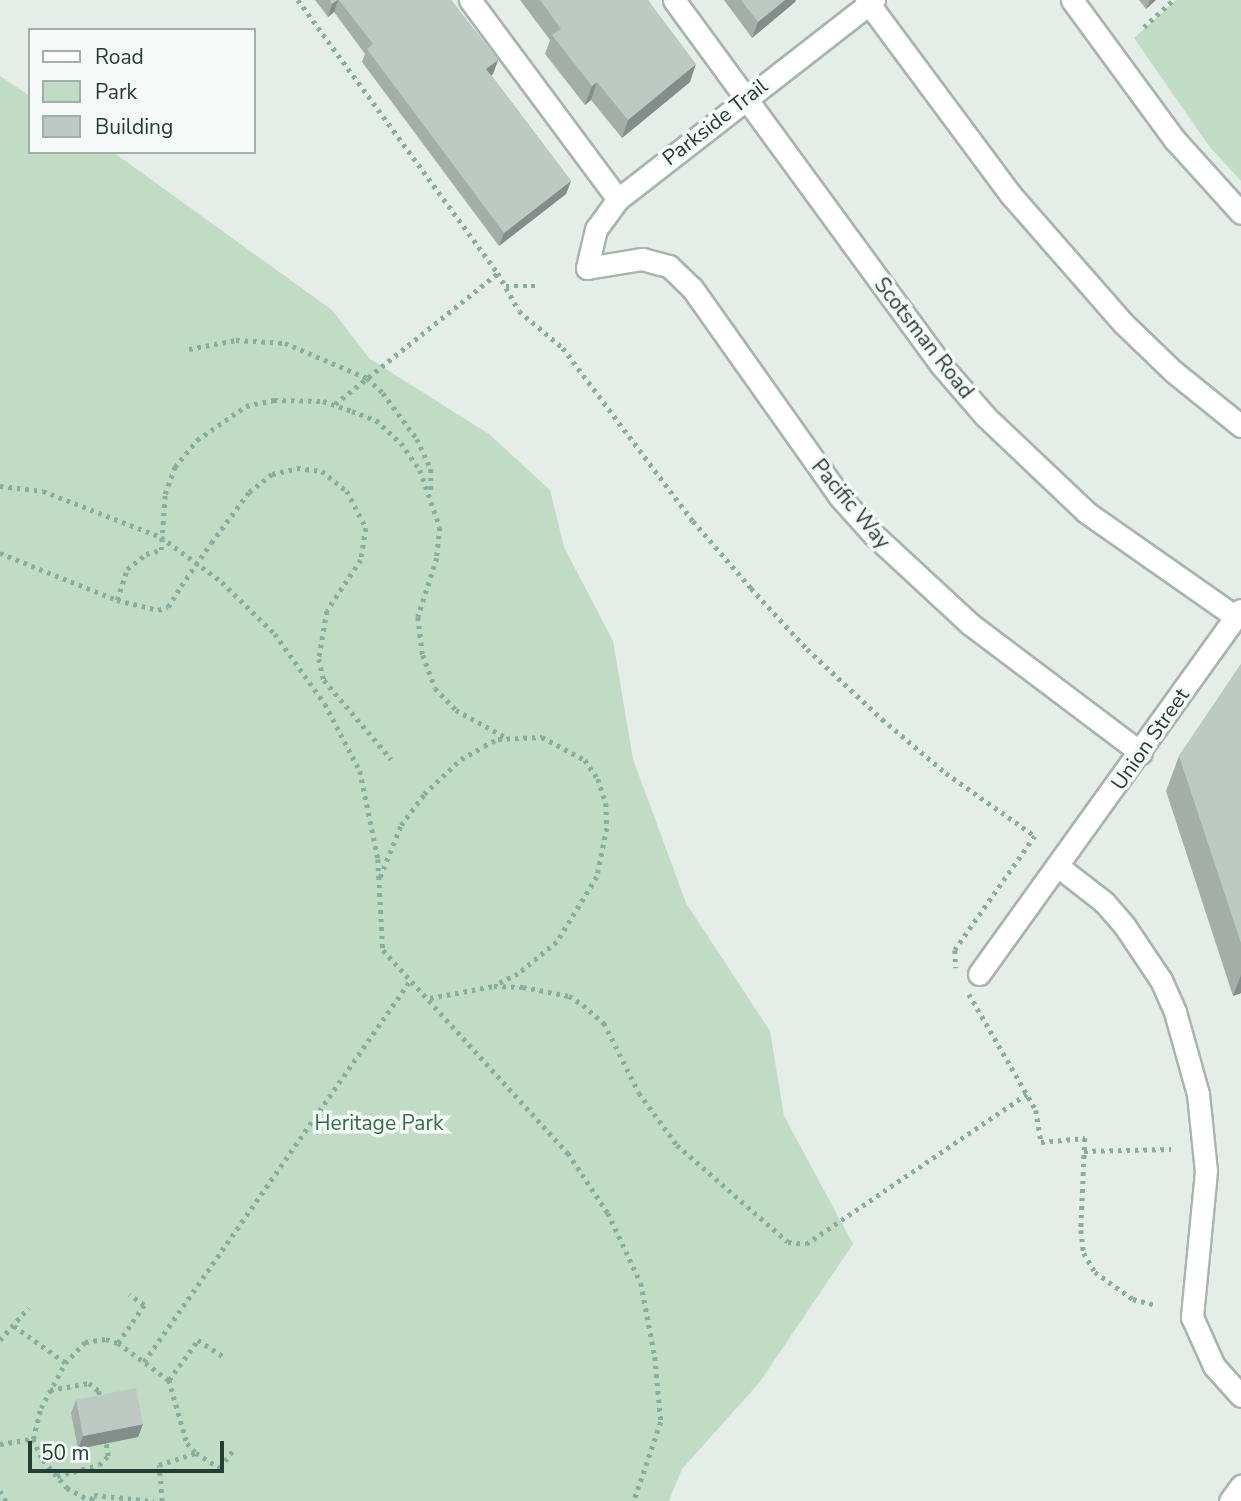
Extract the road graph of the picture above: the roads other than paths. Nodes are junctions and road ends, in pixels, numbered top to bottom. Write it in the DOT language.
graph roads {
  1 [pos="470,0"];
  2 [pos="674,0"];
  3 [pos="1072,0"];
  4 [pos="869,1"];
  5 [pos="746,96"];
  6 [pos="618,199"];
  7 [pos="1241,213"];
  8 [pos="587,268"];
  9 [pos="1241,426"];
  10 [pos="1238,613"];
  11 [pos="1141,753"];
  12 [pos="1059,867"];
  13 [pos="971,979"];
  14 [pos="1241,1396"];
  15 [pos="1241,1486"];
  16 [pos="1230,1501"];
  1 -- 6 [label="street"];
  2 -- 5 [label="street, Scotsman Road"];
  3 -- 7 [label="street"];
  4 -- 5 [label="street, Parkside Trail"];
  4 -- 9 [label="street"];
  5 -- 6 [label="street, Parkside Trail"];
  5 -- 10 [label="street, Scotsman Road"];
  6 -- 8 [label="street, Parkside Trail"];
  8 -- 11 [label="street, Pacific Way"];
  10 -- 11 [label="street, Union Street"];
  11 -- 12 [label="street, Union Street"];
  12 -- 13 [label="street, Union Street"];
  12 -- 14 [label="street"];
  15 -- 16 [label="street"];
}
